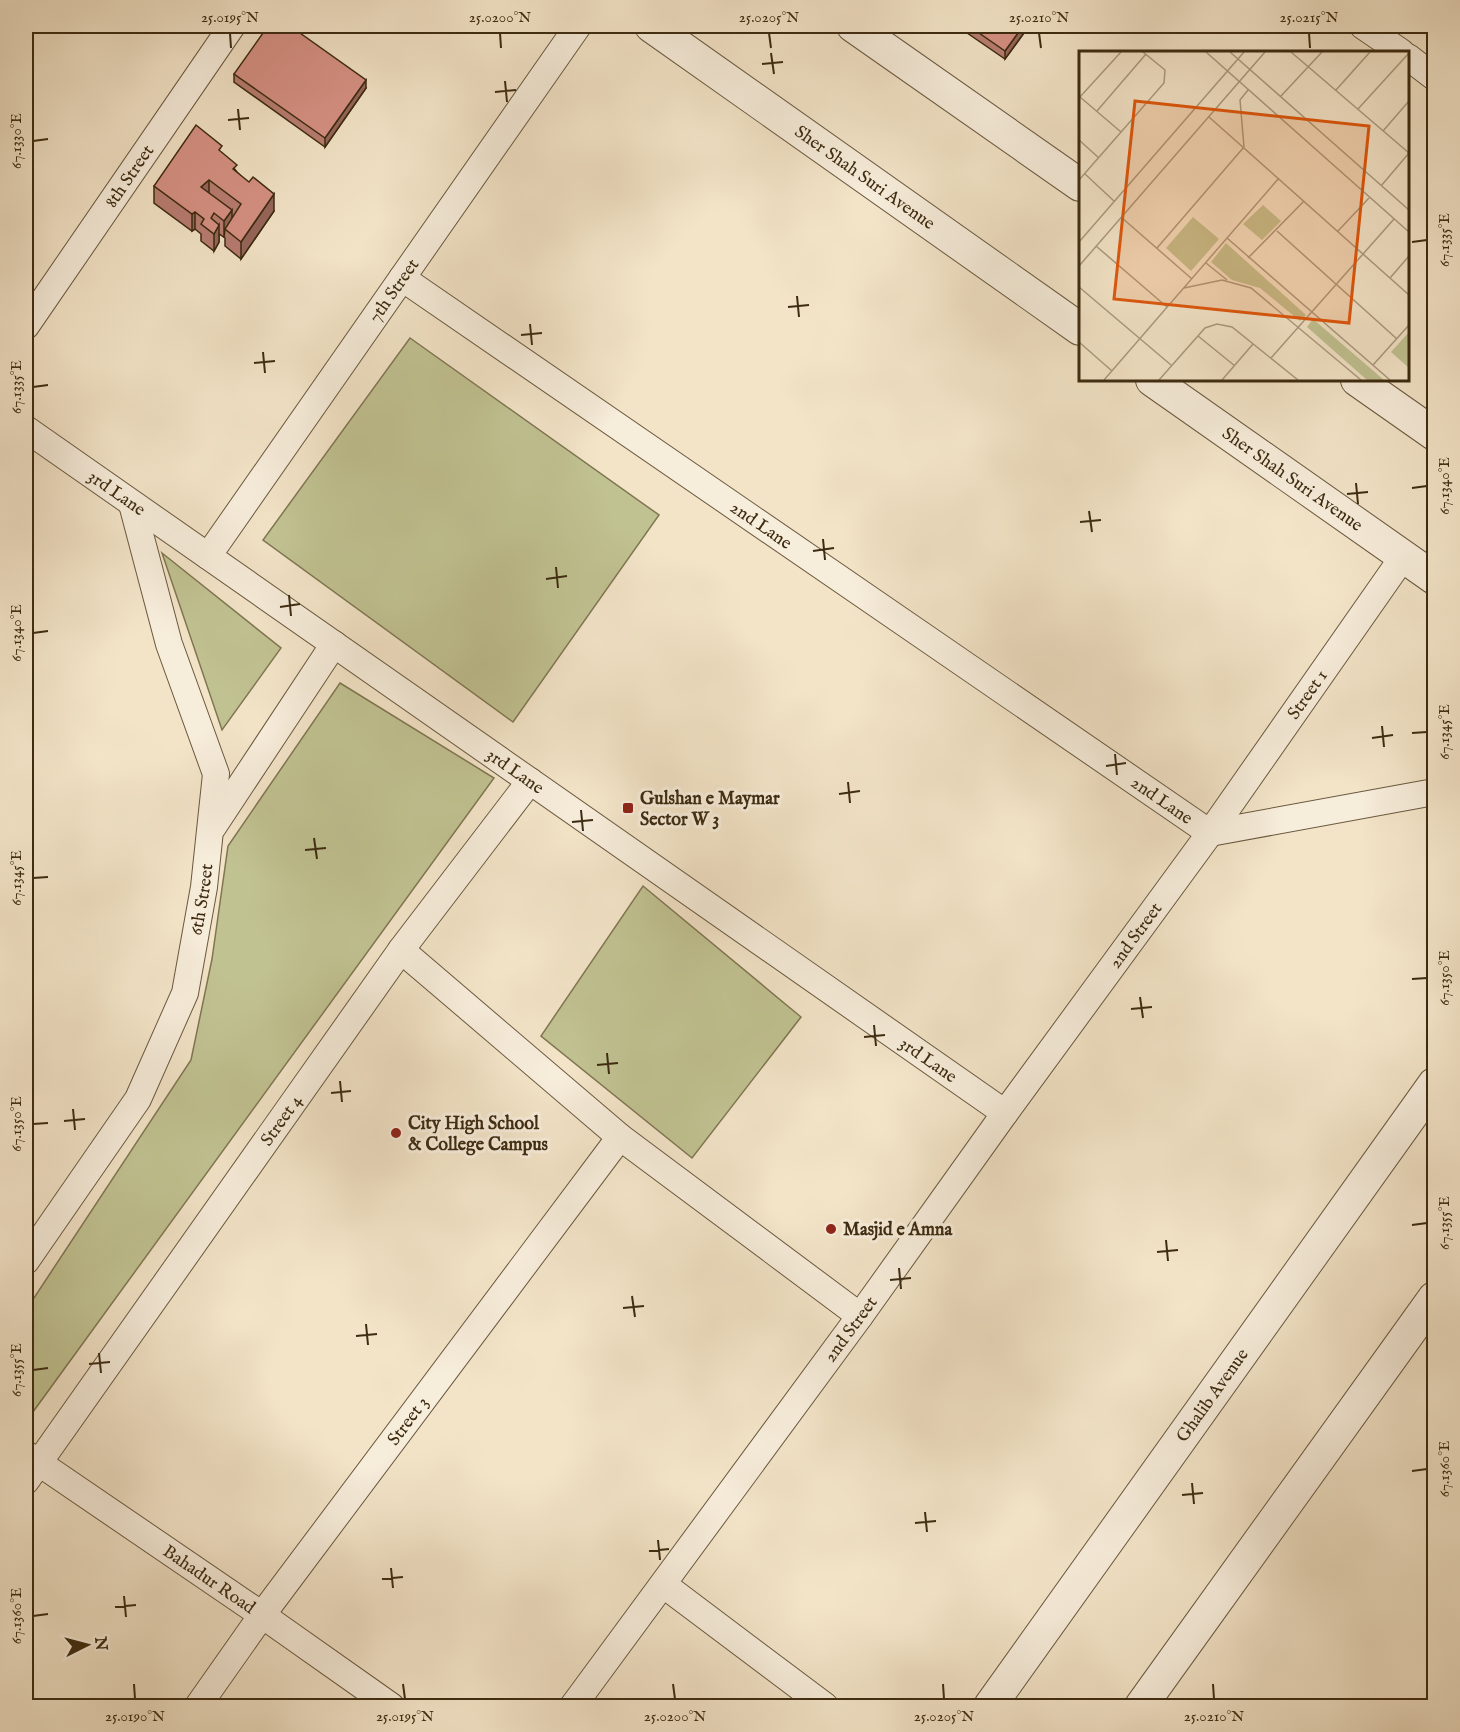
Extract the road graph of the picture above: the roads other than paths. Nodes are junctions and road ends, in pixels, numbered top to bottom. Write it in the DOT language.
graph roads {
  1 [pos="232,26"];
  2 [pos="578,26"];
  3 [pos="651,26"];
  4 [pos="853,26"];
  5 [pos="1363,26"];
  6 [pos="1400,51"];
  7 [pos="1409,58"];
  8 [pos="1434,76"];
  9 [pos="1079,184"];
  10 [pos="402,278"];
  11 [pos="26,326"];
  12 [pos="1079,328"];
  13 [pos="1153,381"];
  14 [pos="1358,381"];
  15 [pos="26,429"];
  16 [pos="1434,434"];
  17 [pos="132,504"];
  18 [pos="208,556"];
  19 [pos="1403,557"];
  20 [pos="1434,578"];
  21 [pos="334,644"];
  22 [pos="530,781"];
  23 [pos="1434,792"];
  24 [pos="211,831"];
  25 [pos="1210,833"];
  26 [pos="401,950"];
  27 [pos="1434,1084"];
  28 [pos="1005,1113"];
  29 [pos="620,1137"];
  30 [pos="26,1262"];
  31 [pos="1434,1298"];
  32 [pos="860,1316"];
  33 [pos="30,1466"];
  34 [pos="664,1585"];
  35 [pos="262,1615"];
  36 [pos="198,1707"];
  37 [pos="391,1707"];
  38 [pos="573,1707"];
  39 [pos="825,1707"];
  40 [pos="990,1707"];
  41 [pos="1142,1707"];
  1 -- 11 [label="street, 8th Street"];
  2 -- 10 [label="street, 7th Street"];
  3 -- 12 [label="street, Sher Shah Suri Avenue"];
  4 -- 9 [label="street"];
  5 -- 6 [label="street"];
  7 -- 8 [label="street"];
  10 -- 18 [label="street, 7th Street"];
  10 -- 25 [label="street, 2nd Lane"];
  13 -- 19 [label="street, Sher Shah Suri Avenue"];
  14 -- 16 [label="street"];
  15 -- 17 [label="street, 3rd Lane"];
  17 -- 18 [label="street, 3rd Lane"];
  17 -- 24 [label="street, 6th Street"];
  18 -- 21 [label="street, 3rd Lane"];
  19 -- 20 [label="street, Sher Shah Suri Avenue"];
  19 -- 25 [label="street, Street 1"];
  21 -- 22 [label="street, 3rd Lane"];
  21 -- 24 [label="street"];
  22 -- 26 [label="street, Street 4"];
  22 -- 28 [label="street, 3rd Lane"];
  23 -- 25 [label="street"];
  24 -- 30 [label="street, 6th Street"];
  25 -- 28 [label="street, 2nd Street"];
  26 -- 29 [label="street"];
  26 -- 33 [label="street, Street 4"];
  27 -- 40 [label="street, Ghalib Avenue"];
  28 -- 32 [label="street, 2nd Street"];
  29 -- 32 [label="street"];
  29 -- 35 [label="street, Street 3"];
  31 -- 41 [label="street"];
  32 -- 34 [label="street, 2nd Street"];
  33 -- 35 [label="street, Bahadur Road"];
  34 -- 38 [label="street, 2nd Street"];
  34 -- 39 [label="street"];
  35 -- 36 [label="street, Street 3"];
  35 -- 37 [label="street, Bahadur Road"];
}
